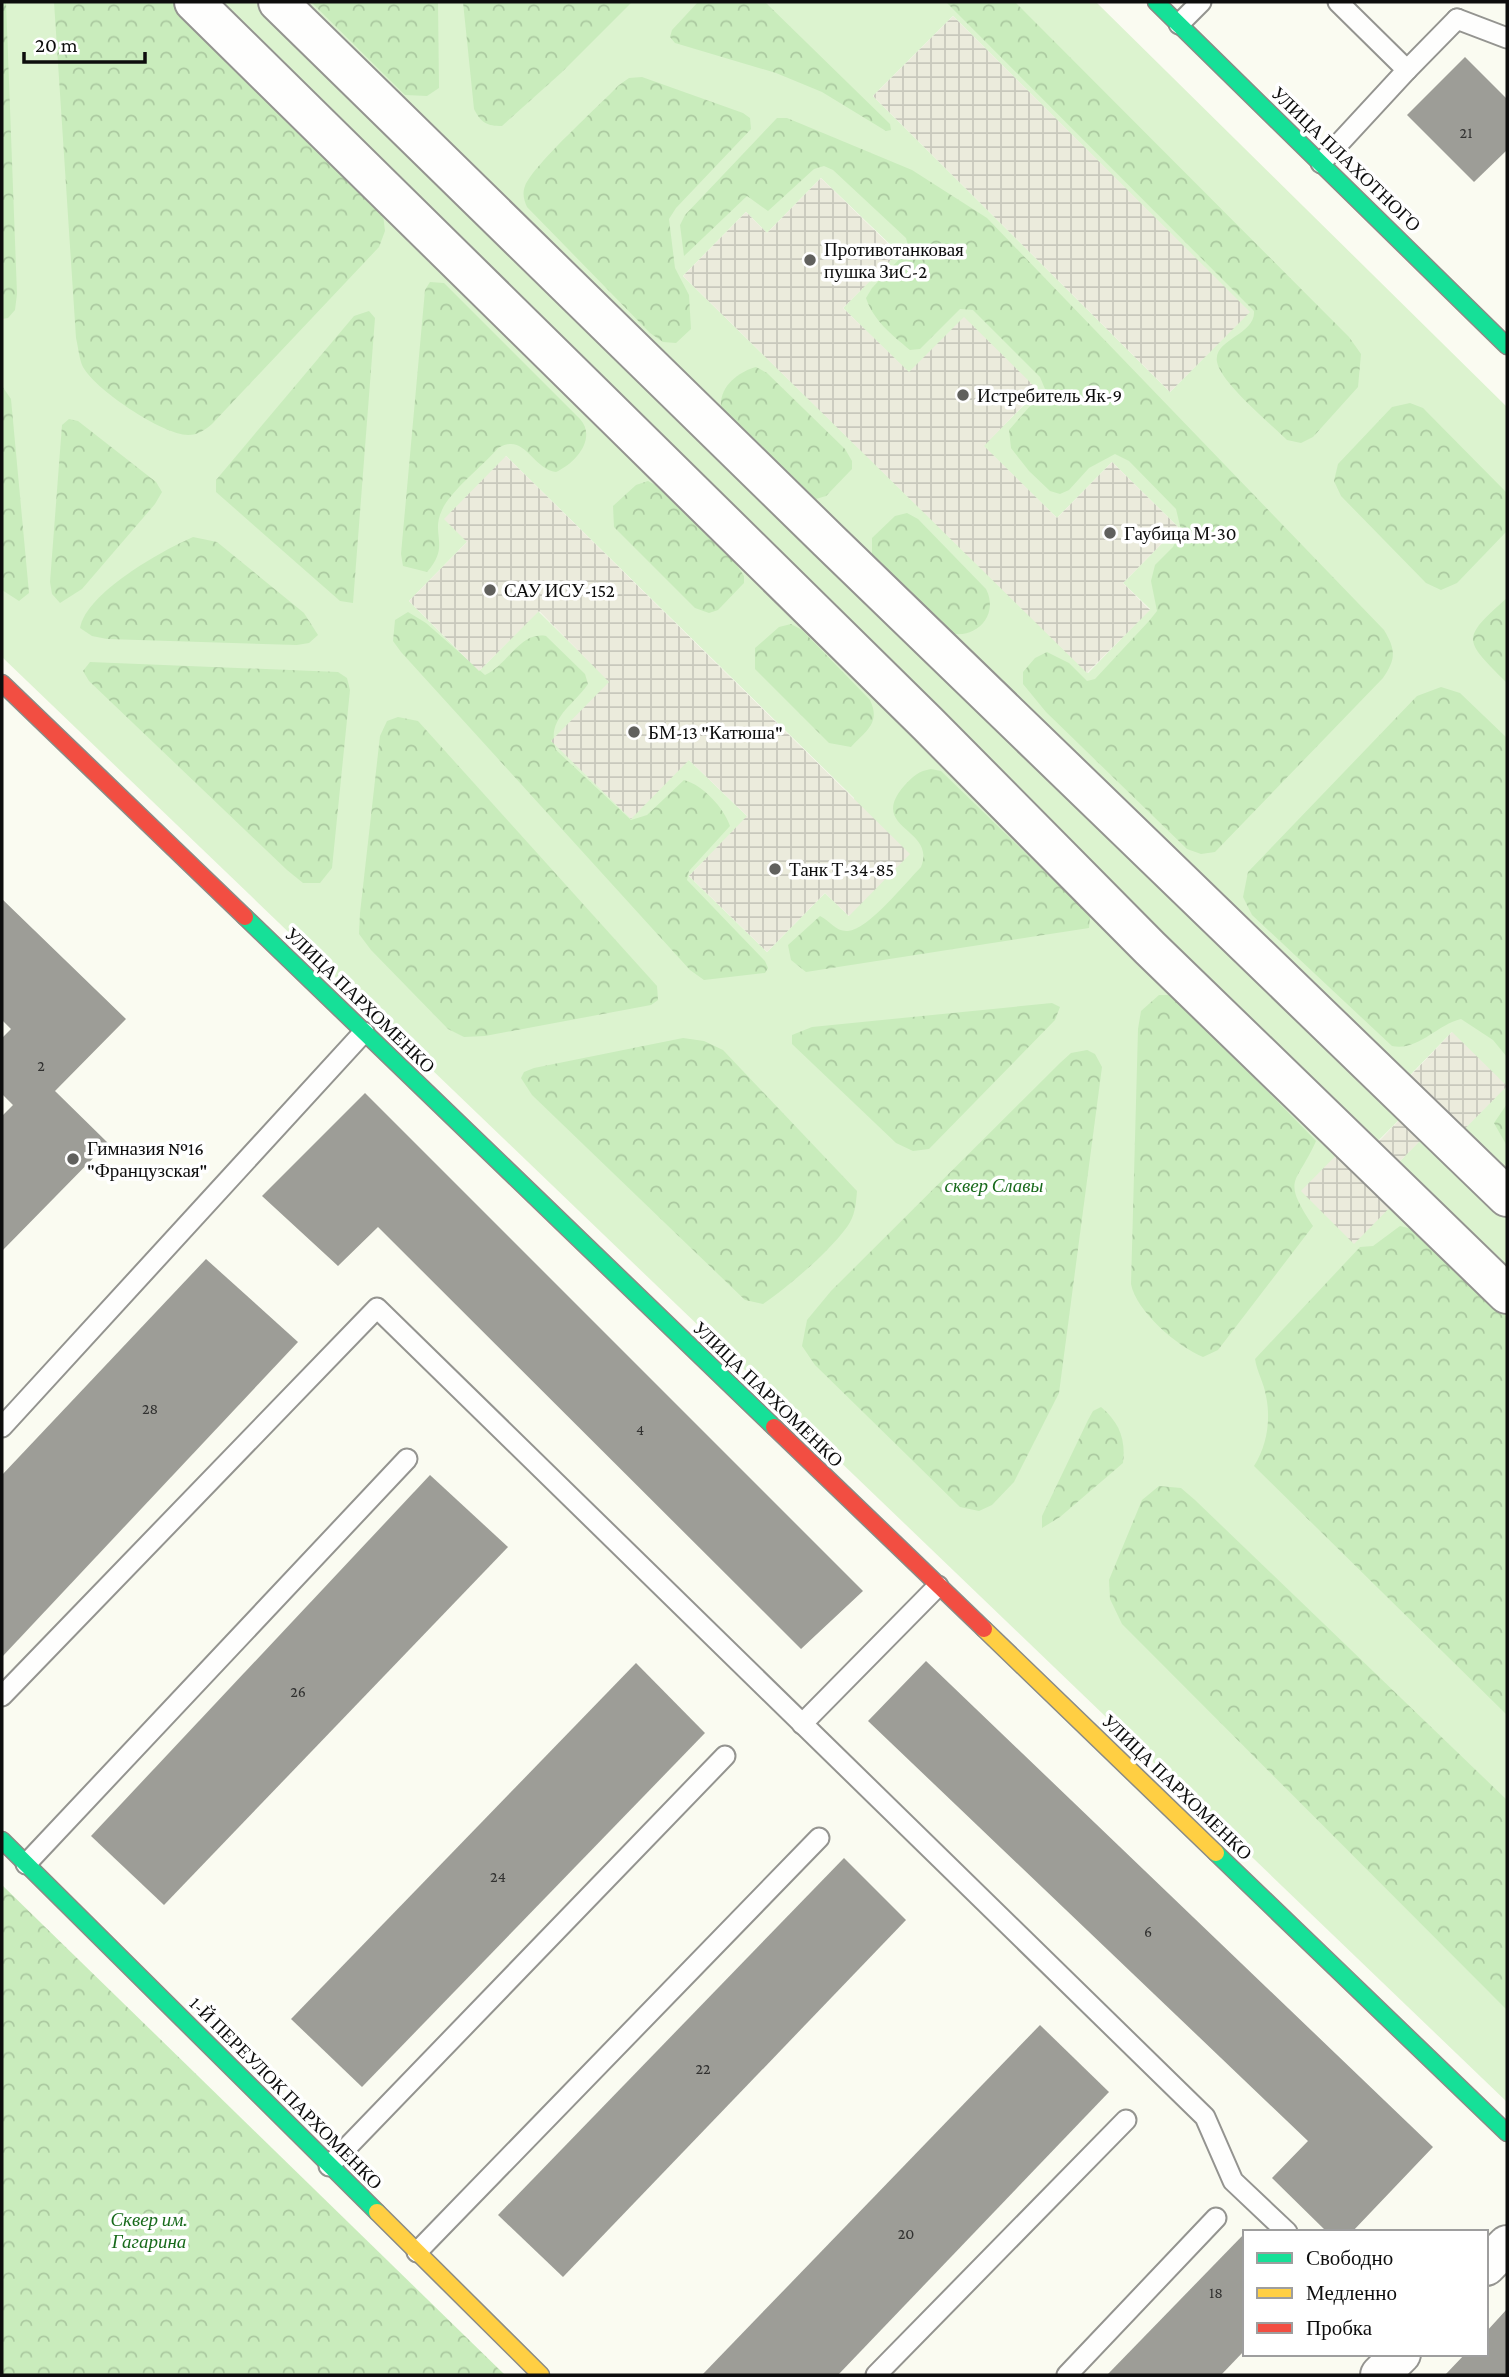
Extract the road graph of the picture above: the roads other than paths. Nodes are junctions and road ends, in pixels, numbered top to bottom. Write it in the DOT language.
graph roads {
  1 [pos="194,2"];
  2 [pos="278,2"];
  3 [pos="1156,2"];
  4 [pos="1201,2"];
  5 [pos="1338,2"];
  6 [pos="1455,10"];
  7 [pos="1179,24"];
  8 [pos="1507,38"];
  9 [pos="1407,70"];
  10 [pos="1321,163"];
  11 [pos="1507,346"];
  12 [pos="2,683"];
  13 [pos="364,1032"];
  14 [pos="1507,1197"];
  15 [pos="1507,1294"];
  16 [pos="2,1427"];
  17 [pos="407,1459"];
  18 [pos="938,1587"];
  19 [pos="2,1696"];
  20 [pos="802,1724"];
  21 [pos="725,1756"];
  22 [pos="819,1839"];
  23 [pos="2,1840"];
  24 [pos="26,1864"];
  25 [pos="1126,2120"];
  26 [pos="1507,2133"];
  27 [pos="329,2166"];
  28 [pos="1216,2218"];
  29 [pos="1285,2230"];
  30 [pos="1507,2245"];
  31 [pos="417,2252"];
  32 [pos="1488,2264"];
  33 [pos="1399,2356"];
  34 [pos="541,2375"];
  35 [pos="876,2375"];
  36 [pos="1067,2375"];
  37 [pos="1380,2375"];
  1 -- 15 [label="street"];
  2 -- 14 [label="street"];
  3 -- 7 [label="street, УЛИЦА ПЛАХОТНОГО"];
  4 -- 7 [label="lane"];
  5 -- 9 [label="lane"];
  6 -- 8 [label="lane"];
  6 -- 9 [label="lane"];
  7 -- 10 [label="street, УЛИЦА ПЛАХОТНОГО"];
  9 -- 10 [label="lane"];
  10 -- 11 [label="street, УЛИЦА ПЛАХОТНОГО"];
  12 -- 13 [label="street, УЛИЦА ПАРХОМЕНКО"];
  13 -- 16 [label="lane"];
  13 -- 18 [label="street, УЛИЦА ПАРХОМЕНКО"];
  17 -- 24 [label="lane"];
  18 -- 20 [label="lane"];
  18 -- 26 [label="street, УЛИЦА ПАРХОМЕНКО"];
  19 -- 20 [label="lane"];
  20 -- 29 [label="lane"];
  21 -- 27 [label="lane"];
  22 -- 31 [label="lane"];
  23 -- 24 [label="street, 1-Й ПЕРЕУЛОК ПАРХОМЕНКО"];
  24 -- 27 [label="street, 1-Й ПЕРЕУЛОК ПАРХОМЕНКО"];
  25 -- 35 [label="lane"];
  27 -- 31 [label="street, 1-Й ПЕРЕУЛОК ПАРХОМЕНКО"];
  28 -- 36 [label="lane"];
  30 -- 32 [label="street"];
  31 -- 34 [label="street, 1-Й ПЕРЕУЛОК ПАРХОМЕНКО"];
  33 -- 37 [label="street"];
}
